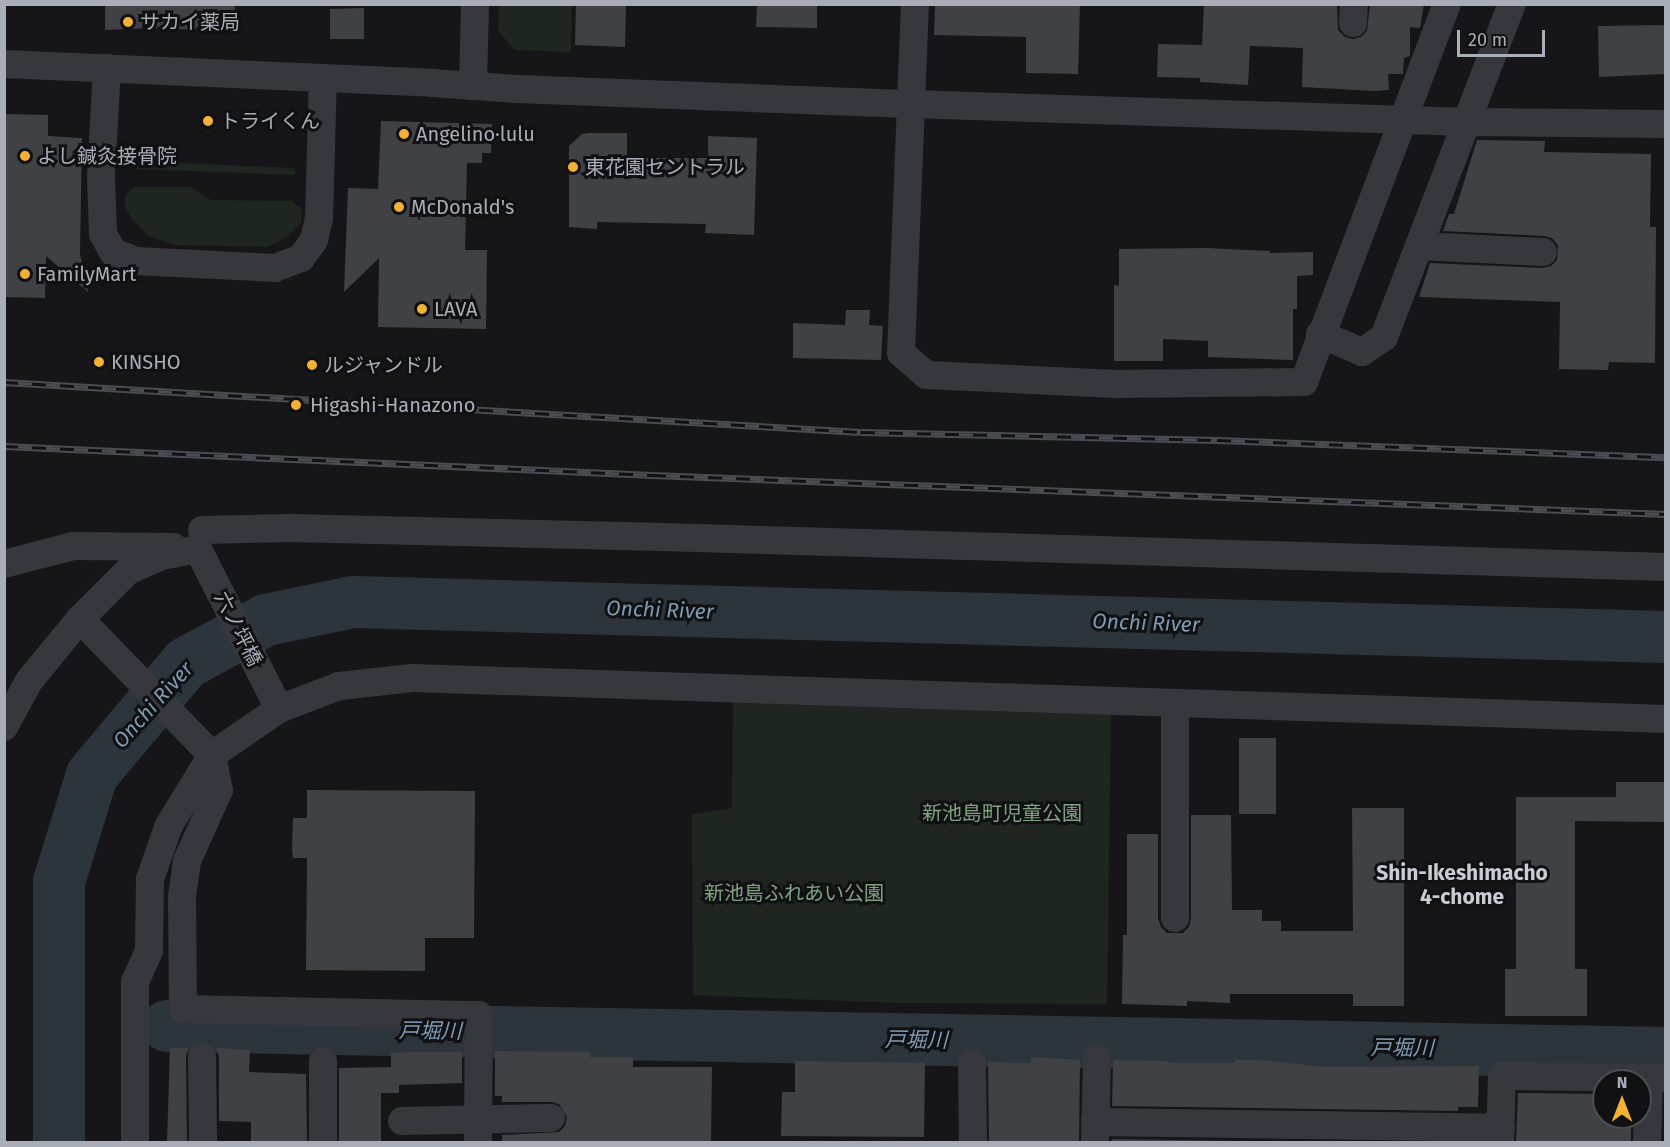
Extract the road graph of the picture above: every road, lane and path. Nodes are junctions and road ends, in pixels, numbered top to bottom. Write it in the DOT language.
graph roads {
  1 [pos="475,4"];
  2 [pos="915,4"];
  3 [pos="1447,4"];
  4 [pos="1512,4"];
  5 [pos="4,64"];
  6 [pos="107,68"];
  7 [pos="323,79"];
  8 [pos="473,86"];
  9 [pos="911,104"];
  10 [pos="1401,120"];
  11 [pos="1467,122"];
  12 [pos="1665,124"];
  13 [pos="1419,246"];
  14 [pos="1543,252"];
  15 [pos="1320,334"];
  16 [pos="200,540"];
  17 [pos="4,564"];
  18 [pos="1665,567"];
  19 [pos="80,619"];
  20 [pos="1175,703"];
  21 [pos="279,709"];
  22 [pos="1665,718"];
  23 [pos="4,727"];
  24 [pos="212,755"];
  25 [pos="1175,918"];
  26 [pos="202,1057"];
  27 [pos="1097,1058"];
  28 [pos="323,1061"];
  29 [pos="972,1063"];
  30 [pos="1657,1078"];
  31 [pos="550,1118"];
  32 [pos="402,1121"];
  33 [pos="478,1132"];
  34 [pos="1095,1132"];
  35 [pos="1500,1135"];
  36 [pos="135,1143"];
  37 [pos="203,1143"];
  38 [pos="323,1143"];
  39 [pos="973,1143"];
  40 [pos="1647,1143"];
  1 -- 8 [label="street"];
  2 -- 9 [label="street"];
  3 -- 10 [label="street"];
  4 -- 11 [label="street"];
  5 -- 6 [label="street"];
  6 -- 7 [label="street"];
  6 -- 7 [label="street"];
  7 -- 8 [label="street"];
  8 -- 9 [label="street"];
  9 -- 10 [label="street"];
  9 -- 15 [label="street"];
  10 -- 11 [label="street"];
  10 -- 15 [label="street"];
  11 -- 12 [label="street"];
  11 -- 13 [label="street"];
  13 -- 14 [label="street"];
  13 -- 15 [label="street"];
  16 -- 17 [label="street"];
  16 -- 18 [label="street"];
  16 -- 19 [label="street"];
  16 -- 21 [label="street, 六ノ坪橋"];
  19 -- 23 [label="street"];
  19 -- 24 [label="street"];
  20 -- 21 [label="street"];
  20 -- 22 [label="street"];
  20 -- 25 [label="street"];
  21 -- 24 [label="street"];
  24 -- 33 [label="street"];
  24 -- 36 [label="street"];
  26 -- 37 [label="street"];
  27 -- 34 [label="street"];
  28 -- 38 [label="street"];
  29 -- 39 [label="street"];
  30 -- 35 [label="street"];
  30 -- 40 [label="street"];
  31 -- 33 [label="street"];
  32 -- 33 [label="street"];
  34 -- 35 [label="street"];
}
